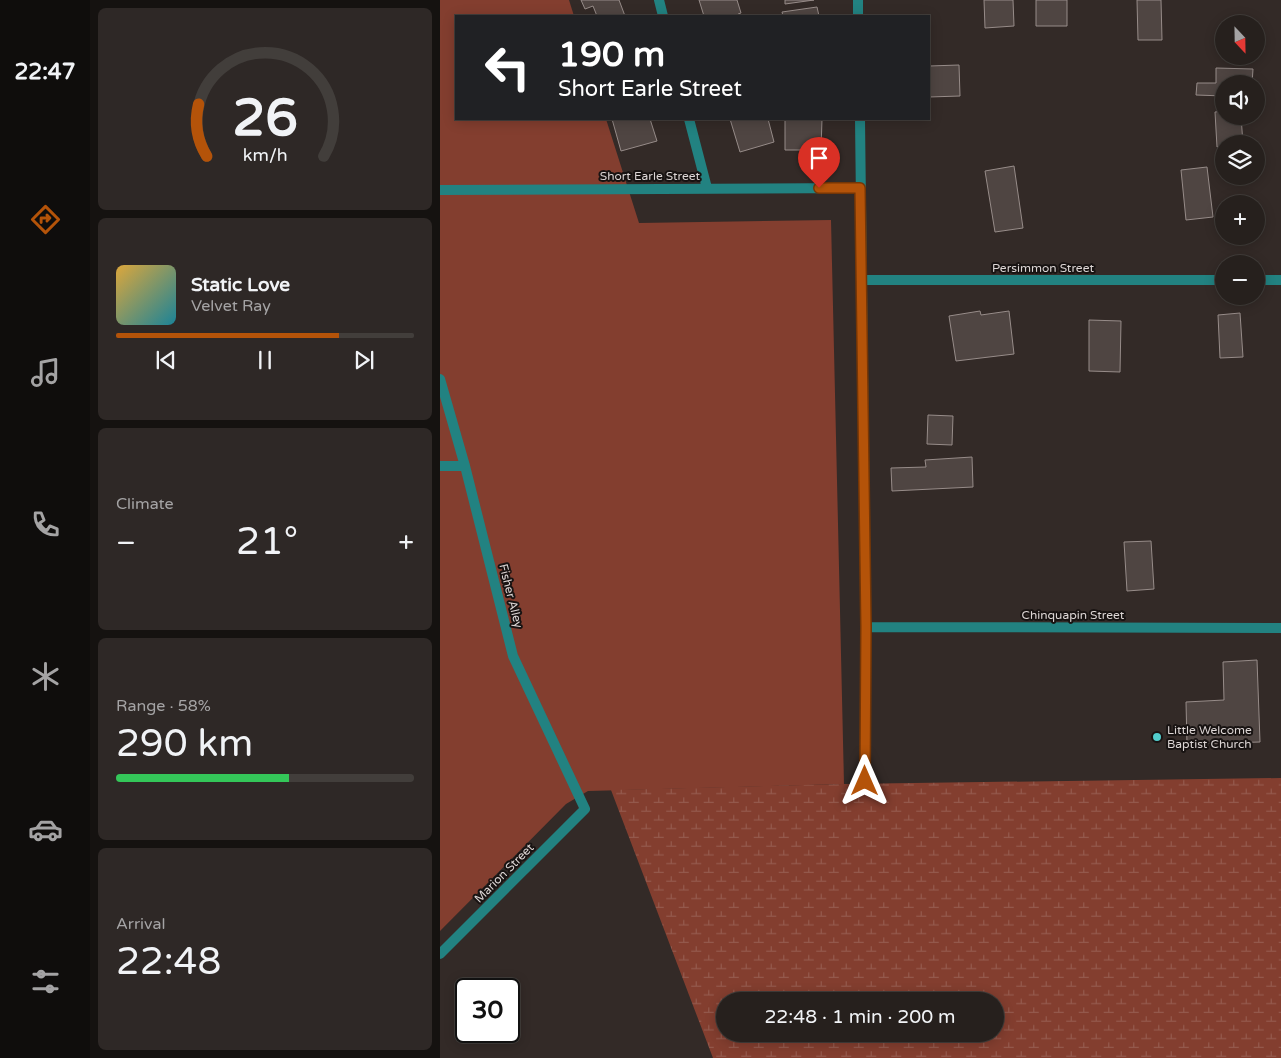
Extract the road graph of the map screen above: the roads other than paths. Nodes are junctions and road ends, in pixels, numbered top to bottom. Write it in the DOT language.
graph roads {
  1 [pos="659,0"];
  2 [pos="858,0"];
  3 [pos="663,15"];
  4 [pos="858,15"];
  5 [pos="689,120"];
  6 [pos="860,120"];
  7 [pos="707,188"];
  8 [pos="860,188"];
  9 [pos="440,190"];
  10 [pos="862,280"];
  11 [pos="1215,280"];
  12 [pos="1265,280"];
  13 [pos="1281,280"];
  14 [pos="440,378"];
  15 [pos="440,466"];
  16 [pos="466,466"];
  17 [pos="866,627"];
  18 [pos="1281,628"];
  19 [pos="865,781"];
  20 [pos="585,809"];
  21 [pos="440,954"];
  1 -- 3 [label="street"];
  2 -- 4 [label="street"];
  5 -- 7 [label="street"];
  6 -- 8 [label="street"];
  7 -- 8 [label="street, Short Earle Street"];
  7 -- 9 [label="street, Short Earle Street"];
  8 -- 10 [label="street"];
  10 -- 11 [label="street, Persimmon Street"];
  10 -- 17 [label="street"];
  12 -- 13 [label="street"];
  14 -- 16 [label="street, Fisher Alley"];
  15 -- 16 [label="street"];
  16 -- 20 [label="street, Fisher Alley"];
  17 -- 18 [label="street, Chinquapin Street"];
  17 -- 19 [label="street"];
  20 -- 21 [label="street, Marion Street"];
}
